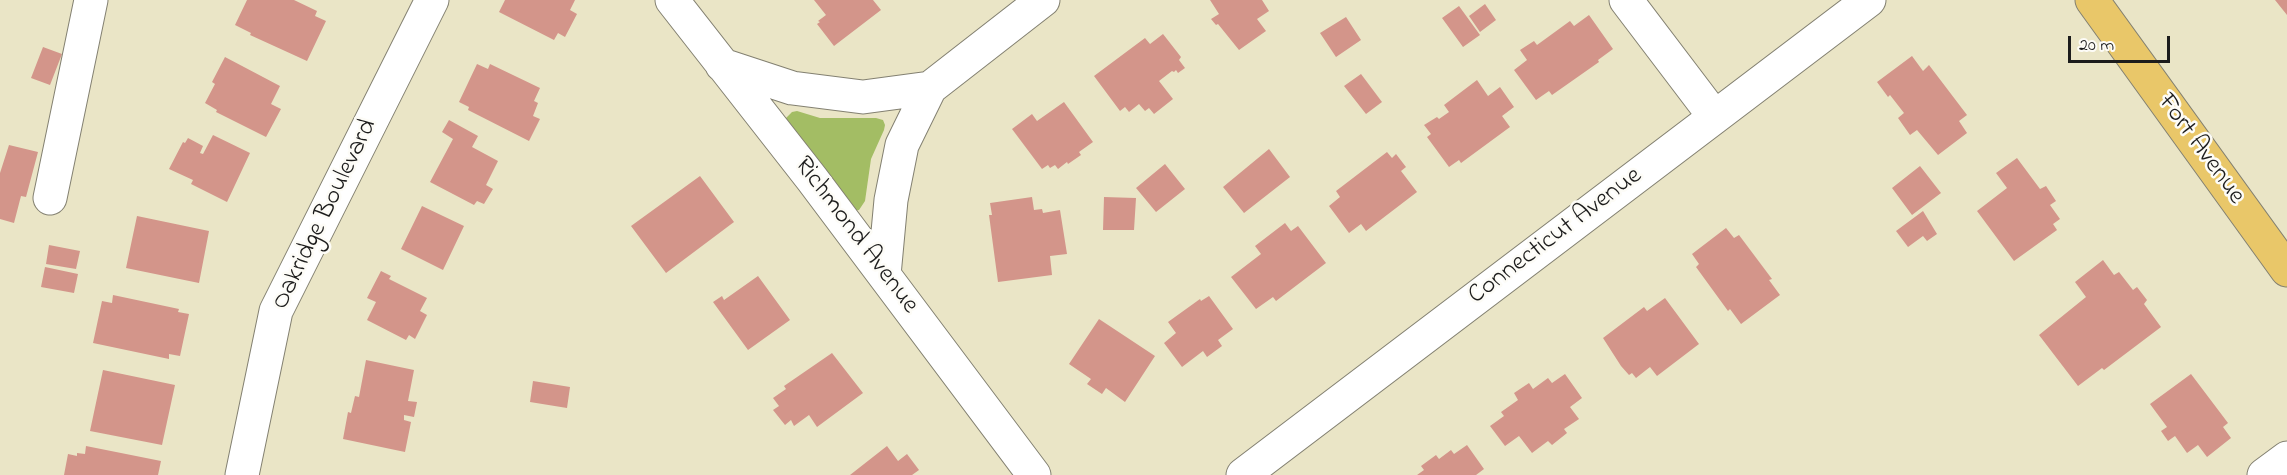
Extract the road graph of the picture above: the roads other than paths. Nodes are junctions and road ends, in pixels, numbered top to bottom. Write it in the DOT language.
graph roads {
  1 [pos="91,0"];
  2 [pos="432,0"];
  3 [pos="672,0"];
  4 [pos="1043,0"];
  5 [pos="1626,0"];
  6 [pos="1869,0"];
  7 [pos="2092,0"];
  8 [pos="722,65"];
  9 [pos="930,88"];
  10 [pos="1714,117"];
  11 [pos="50,198"];
  12 [pos="2287,270"];
  13 [pos="884,275"];
  14 [pos="2287,458"];
  15 [pos="242,475"];
  16 [pos="1034,475"];
  17 [pos="1243,475"];
  18 [pos="2264,475"];
  1 -- 11 [label="street"];
  2 -- 15 [label="street, Oakridge Boulevard"];
  3 -- 8 [label="street, Richmond Avenue"];
  4 -- 9 [label="street"];
  5 -- 10 [label="street"];
  6 -- 10 [label="street, Connecticut Avenue"];
  7 -- 12 [label="main road, Fort Avenue"];
  8 -- 9 [label="street"];
  8 -- 13 [label="street, Richmond Avenue"];
  9 -- 13 [label="street"];
  10 -- 17 [label="street, Connecticut Avenue"];
  13 -- 16 [label="street, Richmond Avenue"];
  14 -- 18 [label="street"];
}
